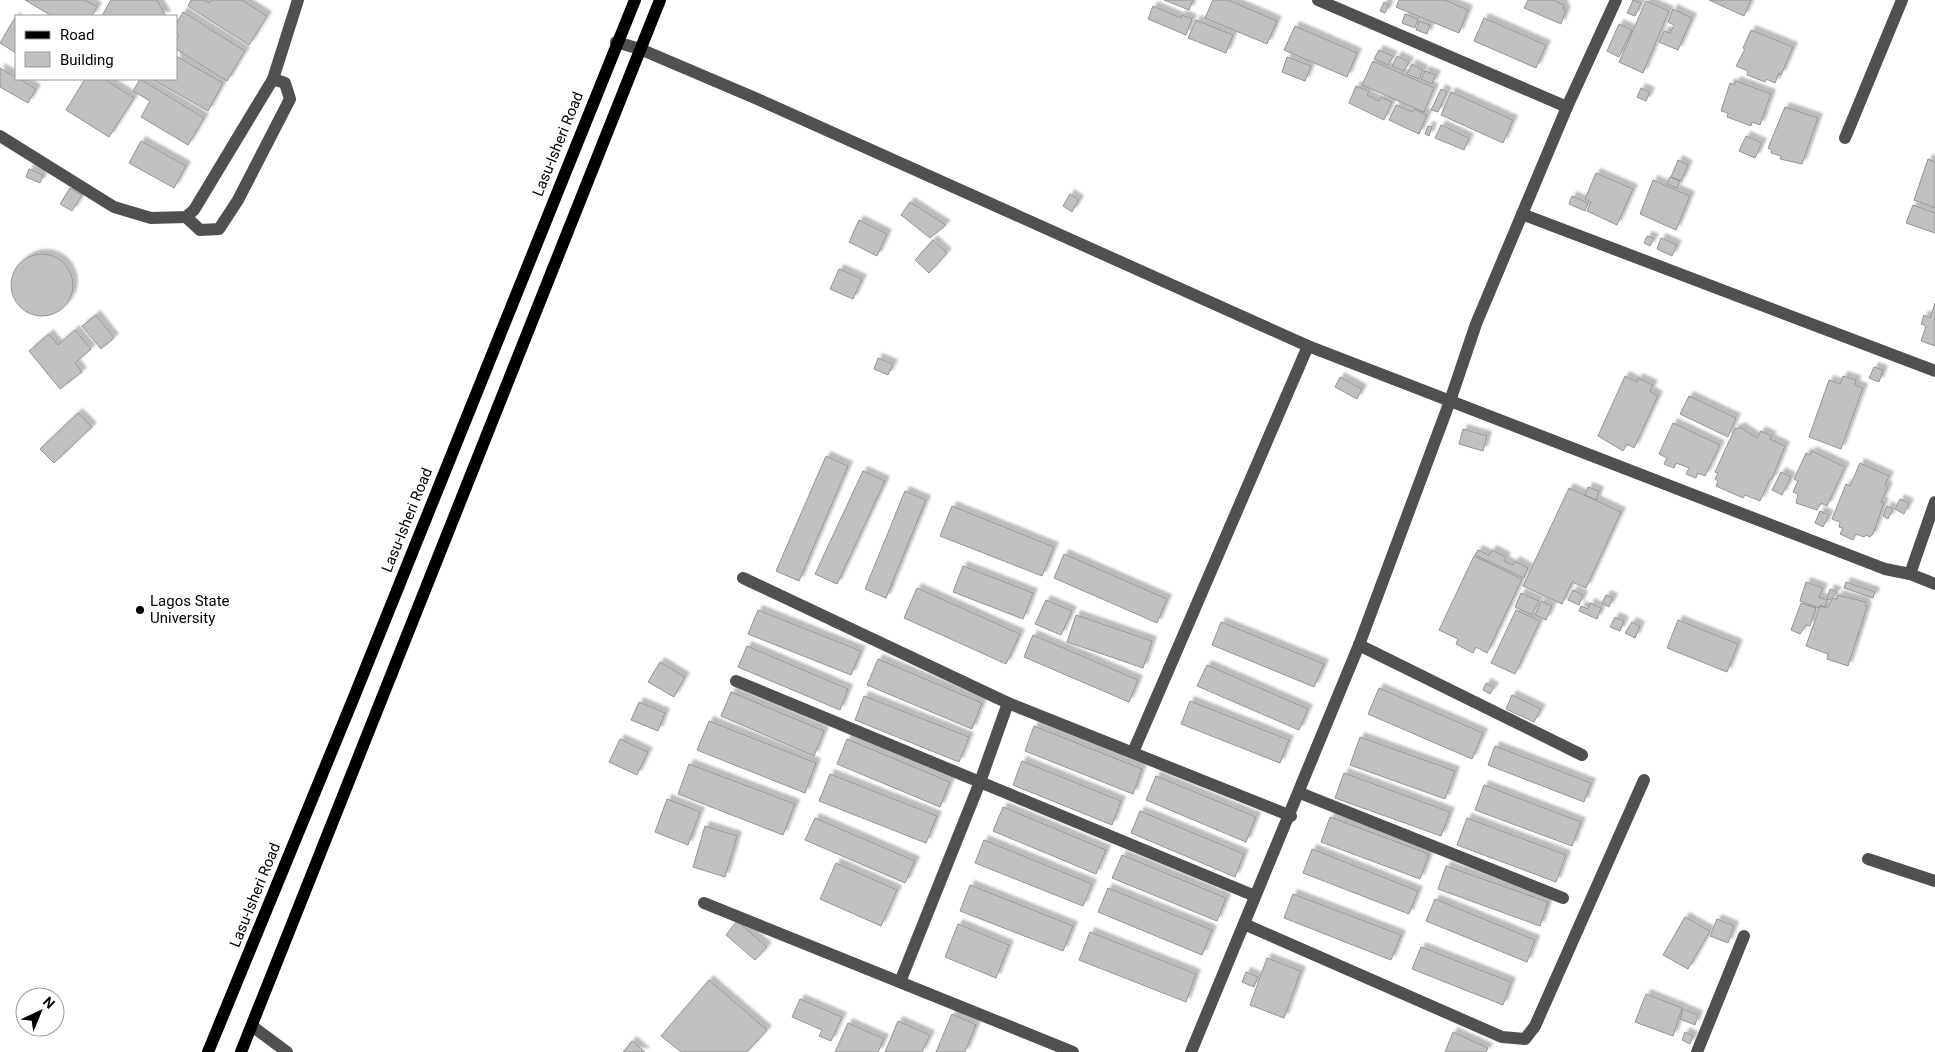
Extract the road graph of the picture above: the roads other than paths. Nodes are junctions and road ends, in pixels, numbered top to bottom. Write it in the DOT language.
graph roads {
  1 [pos="298,0"];
  2 [pos="634,0"];
  3 [pos="660,0"];
  4 [pos="1318,0"];
  5 [pos="1616,0"];
  6 [pos="1902,0"];
  7 [pos="616,42"];
  8 [pos="640,49"];
  9 [pos="273,79"];
  10 [pos="1567,107"];
  11 [pos="0,136"];
  12 [pos="1845,138"];
  13 [pos="1522,214"];
  14 [pos="186,217"];
  15 [pos="1308,346"];
  16 [pos="1935,371"];
  17 [pos="1450,401"];
  18 [pos="1935,502"];
  19 [pos="1910,574"];
  20 [pos="743,578"];
  21 [pos="1935,584"];
  22 [pos="1359,645"];
  23 [pos="736,681"];
  24 [pos="1008,703"];
  25 [pos="1133,752"];
  26 [pos="1582,755"];
  27 [pos="1644,780"];
  28 [pos="980,782"];
  29 [pos="1300,793"];
  30 [pos="1290,816"];
  31 [pos="1868,860"];
  32 [pos="1935,882"];
  33 [pos="1255,896"];
  34 [pos="1563,898"];
  35 [pos="704,903"];
  36 [pos="1244,924"];
  37 [pos="1744,936"];
  38 [pos="900,982"];
  39 [pos="252,1026"];
  40 [pos="1045,1047"];
  41 [pos="208,1052"];
  42 [pos="241,1052"];
  43 [pos="287,1052"];
  44 [pos="1073,1052"];
  45 [pos="1192,1052"];
  46 [pos="1697,1052"];
  1 -- 9 [label="street"];
  2 -- 7 [label="main road, Lasu-Isheri Road"];
  3 -- 8 [label="main road"];
  4 -- 10 [label="street"];
  5 -- 10 [label="street"];
  6 -- 12 [label="street"];
  7 -- 8 [label="street"];
  7 -- 41 [label="main road, Lasu-Isheri Road"];
  8 -- 15 [label="street"];
  8 -- 39 [label="main road"];
  9 -- 14 [label="street"];
  9 -- 14 [label="street"];
  10 -- 13 [label="street"];
  11 -- 14 [label="street"];
  13 -- 16 [label="street"];
  13 -- 17 [label="street"];
  15 -- 17 [label="street"];
  15 -- 25 [label="street"];
  17 -- 19 [label="street"];
  17 -- 22 [label="street"];
  18 -- 19 [label="street"];
  19 -- 21 [label="street"];
  20 -- 24 [label="street"];
  22 -- 26 [label="street"];
  22 -- 29 [label="street"];
  23 -- 28 [label="street"];
  24 -- 25 [label="street"];
  24 -- 28 [label="street"];
  25 -- 30 [label="street"];
  27 -- 36 [label="street"];
  28 -- 33 [label="street"];
  28 -- 38 [label="street"];
  29 -- 30 [label="street"];
  29 -- 34 [label="street"];
  30 -- 33 [label="street"];
  31 -- 32 [label="street"];
  33 -- 36 [label="street"];
  35 -- 38 [label="street"];
  36 -- 45 [label="street"];
  37 -- 46 [label="street"];
  38 -- 40 [label="street"];
  39 -- 42 [label="main road"];
  39 -- 43 [label="street"];
  40 -- 44 [label="street"];
}
